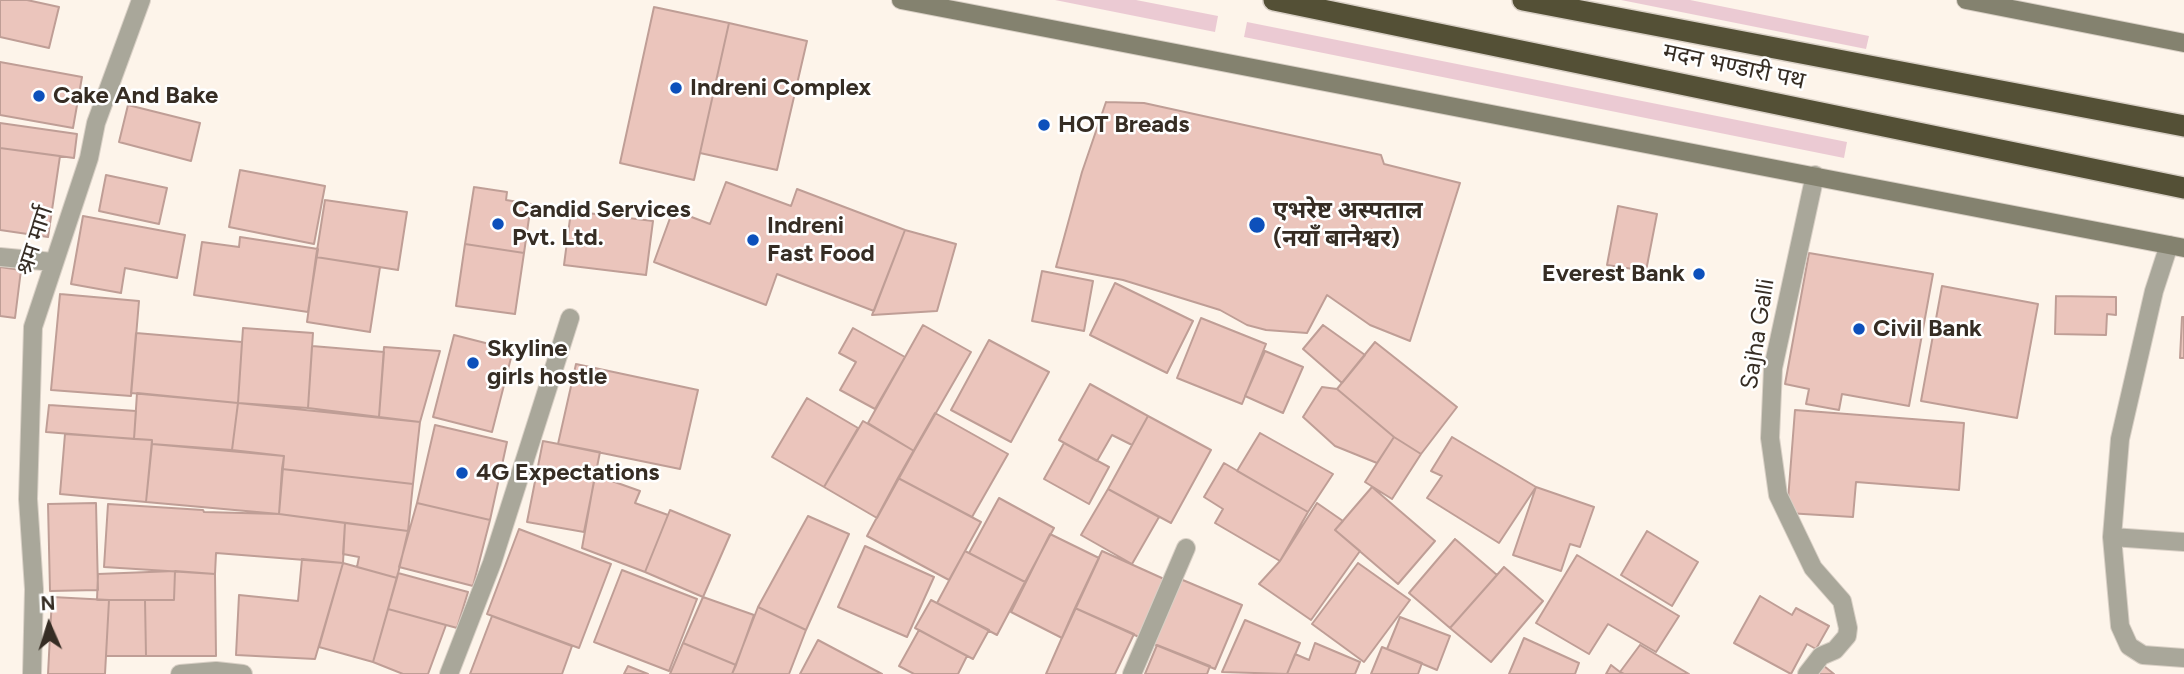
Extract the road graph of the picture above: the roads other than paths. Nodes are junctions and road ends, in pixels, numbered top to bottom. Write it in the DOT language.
graph roads {
  1 [pos="141,0"];
  2 [pos="901,0"];
  3 [pos="1274,0"];
  4 [pos="1523,0"];
  5 [pos="1966,0"];
  6 [pos="2184,43"];
  7 [pos="2184,126"];
  8 [pos="1815,175"];
  9 [pos="2184,188"];
  10 [pos="2176,247"];
  11 [pos="0,257"];
  12 [pos="53,262"];
  13 [pos="570,318"];
  14 [pos="2112,537"];
  15 [pos="2184,542"];
  16 [pos="1186,548"];
  17 [pos="2184,658"];
  18 [pos="32,674"];
  19 [pos="180,674"];
  20 [pos="243,674"];
  21 [pos="449,674"];
  22 [pos="1132,674"];
  23 [pos="1807,674"];
  1 -- 12 [label="street, श्रम मार्ग"];
  2 -- 8 [label="street"];
  3 -- 9 [label="highway, मदन भण्डारी पथ"];
  4 -- 7 [label="highway, मदन भण्डारी पथ"];
  5 -- 6 [label="street"];
  8 -- 10 [label="street"];
  8 -- 23 [label="street, Sajha Galli"];
  10 -- 14 [label="street"];
  11 -- 12 [label="street"];
  12 -- 18 [label="street, श्रम मार्ग"];
  13 -- 21 [label="street"];
  14 -- 15 [label="street"];
  14 -- 17 [label="street"];
  16 -- 22 [label="street"];
  19 -- 20 [label="street"];
}
